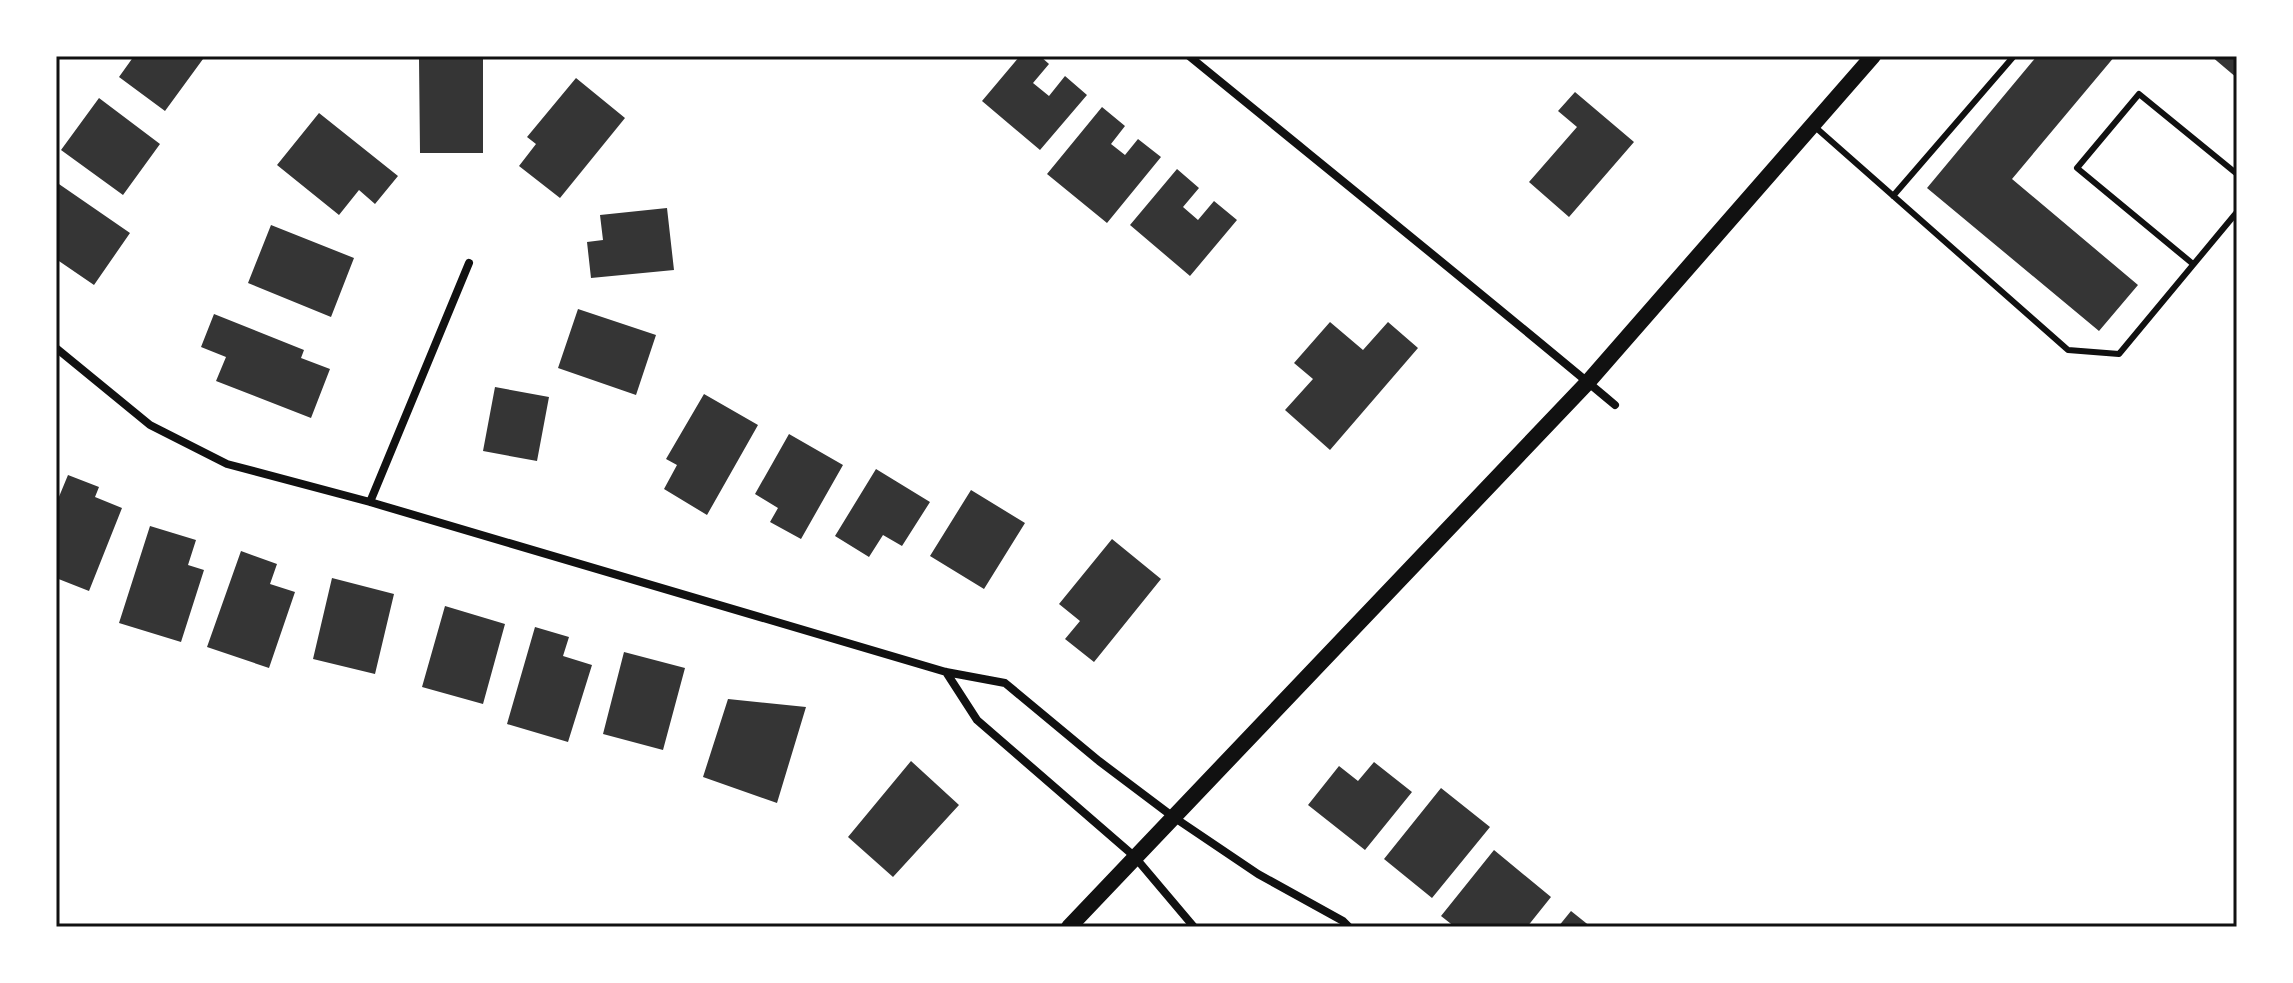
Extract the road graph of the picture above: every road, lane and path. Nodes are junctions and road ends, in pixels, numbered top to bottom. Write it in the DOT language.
graph roads {
  1 [pos="1189,56"];
  2 [pos="1873,56"];
  3 [pos="2014,56"];
  4 [pos="1814,126"];
  5 [pos="2237,174"];
  6 [pos="1893,196"];
  7 [pos="2237,212"];
  8 [pos="469,263"];
  9 [pos="2193,264"];
  10 [pos="56,348"];
  11 [pos="1588,382"];
  12 [pos="1615,405"];
  13 [pos="370,502"];
  14 [pos="946,672"];
  15 [pos="1172,816"];
  16 [pos="1134,856"];
  17 [pos="1069,927"];
  18 [pos="1194,927"];
  19 [pos="1349,927"];
  1 -- 11 [label="street"];
  2 -- 4 [label="main road"];
  3 -- 6 [label="lane"];
  4 -- 6 [label="lane"];
  4 -- 11 [label="main road"];
  5 -- 9 [label="lane"];
  6 -- 9 [label="lane"];
  7 -- 9 [label="lane"];
  8 -- 13 [label="street"];
  10 -- 13 [label="street"];
  11 -- 12 [label="street"];
  11 -- 15 [label="main road"];
  13 -- 14 [label="street"];
  14 -- 15 [label="street"];
  14 -- 16 [label="street"];
  15 -- 16 [label="main road"];
  15 -- 19 [label="street"];
  16 -- 17 [label="main road"];
  16 -- 18 [label="street"];
}
